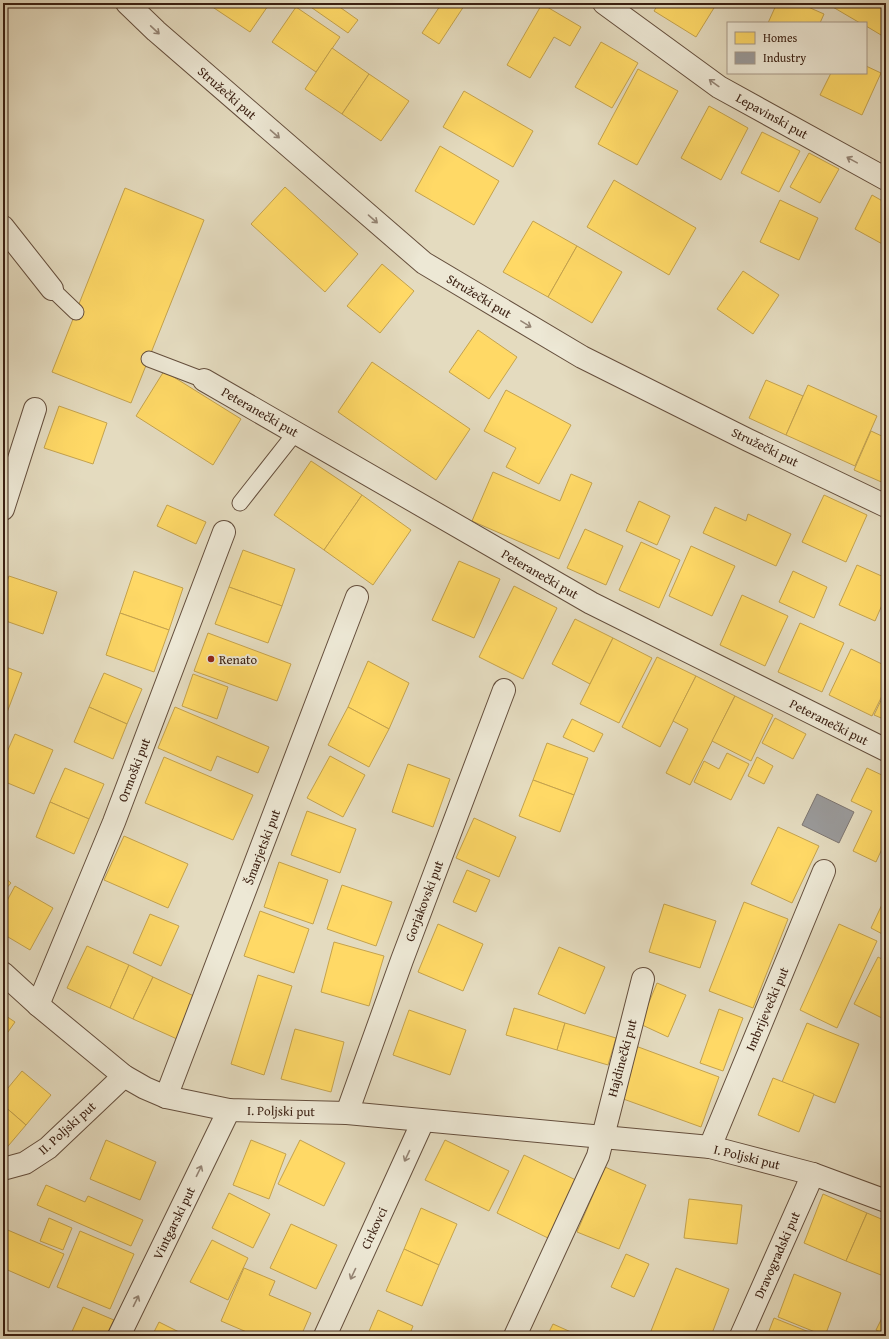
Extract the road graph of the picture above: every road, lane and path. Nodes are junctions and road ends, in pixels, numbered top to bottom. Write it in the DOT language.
graph roads {
  1 [pos="127,3"];
  2 [pos="604,3"];
  3 [pos="886,179"];
  4 [pos="3,227"];
  5 [pos="52,289"];
  6 [pos="76,312"];
  7 [pos="149,359"];
  8 [pos="204,380"];
  9 [pos="35,409"];
  10 [pos="296,432"];
  11 [pos="240,503"];
  12 [pos="886,506"];
  13 [pos="3,508"];
  14 [pos="224,532"];
  15 [pos="357,597"];
  16 [pos="504,690"];
  17 [pos="886,750"];
  18 [pos="824,871"];
  19 [pos="3,973"];
  20 [pos="643,979"];
  21 [pos="38,1005"];
  22 [pos="124,1076"];
  23 [pos="166,1097"];
  24 [pos="229,1110"];
  25 [pos="347,1113"];
  26 [pos="423,1121"];
  27 [pos="602,1138"];
  28 [pos="710,1147"];
  29 [pos="3,1169"];
  30 [pos="813,1174"];
  31 [pos="886,1202"];
  32 [pos="119,1336"];
  33 [pos="325,1336"];
  34 [pos="515,1336"];
  35 [pos="740,1336"];
  1 -- 12 [label="street, Stružečki put, one-way"];
  3 -- 2 [label="street, Lepavinski put, one-way"];
  4 -- 5 [label="street"];
  5 -- 6 [label="lane"];
  7 -- 8 [label="lane"];
  8 -- 10 [label="street, Peteranečki put"];
  9 -- 13 [label="street"];
  10 -- 11 [label="lane"];
  10 -- 17 [label="street, Peteranečki put"];
  14 -- 21 [label="street, Ormoški put"];
  15 -- 23 [label="street, Šmarjetski put"];
  16 -- 25 [label="street, Gorjakovski put"];
  18 -- 28 [label="street, Imbrijevečki put"];
  19 -- 21 [label="street, I. Poljski put"];
  20 -- 27 [label="street, Hajdinečki put"];
  21 -- 22 [label="street, I. Poljski put"];
  22 -- 23 [label="street, I. Poljski put"];
  22 -- 29 [label="street, II. Poljski put"];
  23 -- 24 [label="street, I. Poljski put"];
  24 -- 25 [label="street, I. Poljski put"];
  32 -- 24 [label="street, Vintgarski put, one-way"];
  25 -- 26 [label="street, I. Poljski put"];
  26 -- 27 [label="street, I. Poljski put"];
  26 -- 33 [label="street, Cirkovci, one-way"];
  27 -- 28 [label="street, I. Poljski put"];
  27 -- 34 [label="street"];
  28 -- 30 [label="street, I. Poljski put"];
  30 -- 31 [label="street, I. Poljski put"];
  30 -- 35 [label="street, Dravogradski put"];
}
